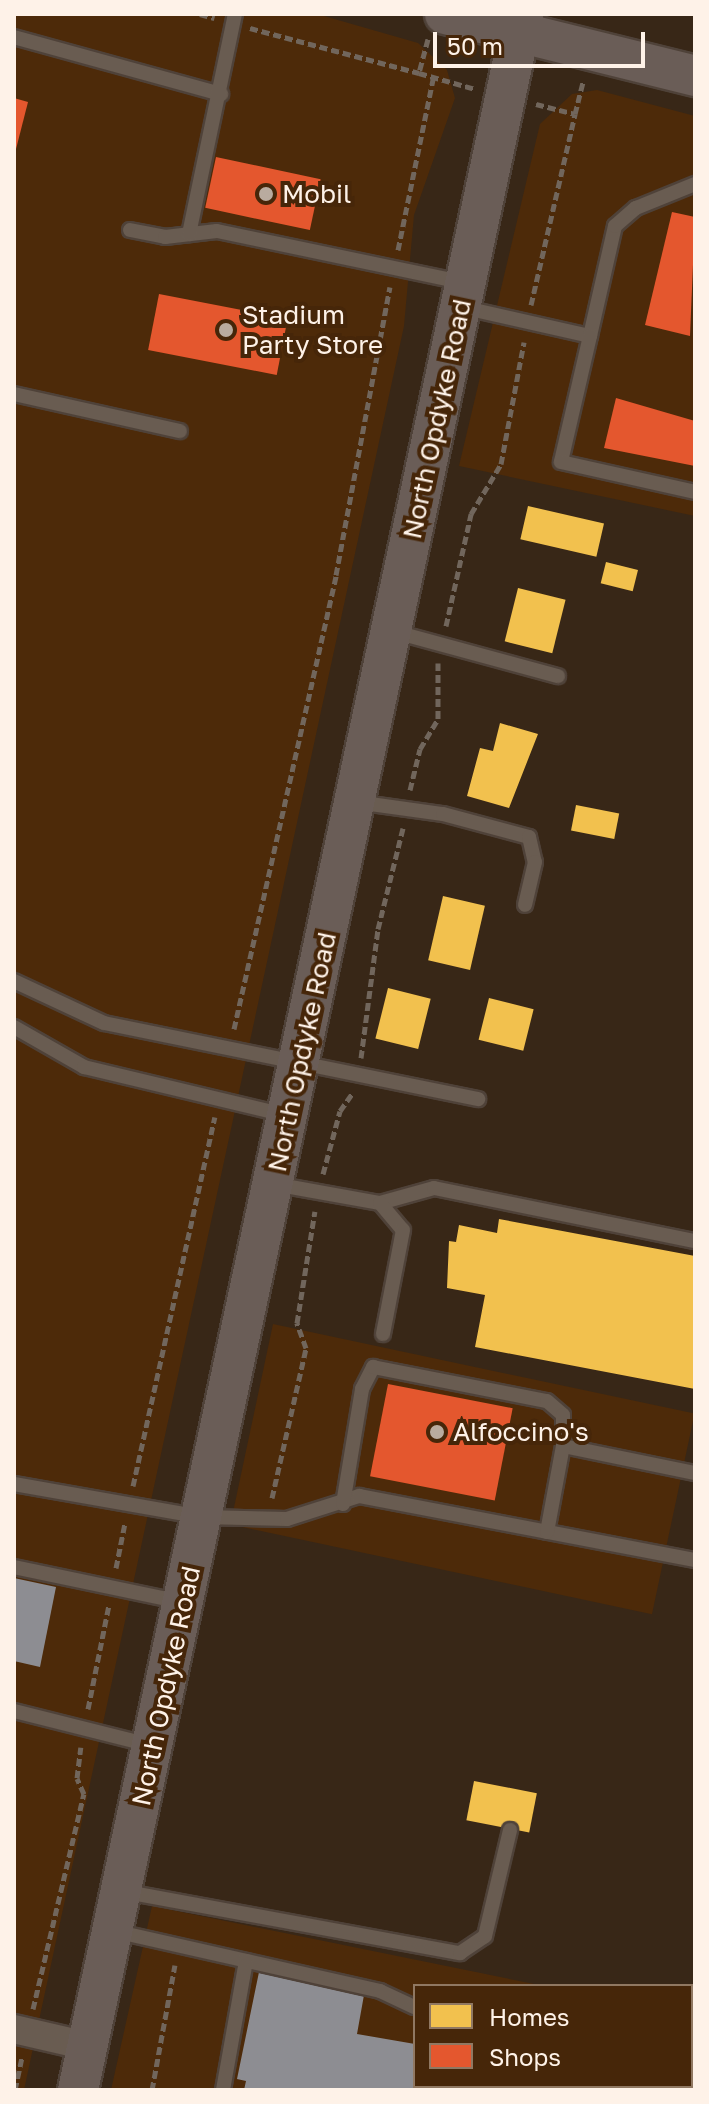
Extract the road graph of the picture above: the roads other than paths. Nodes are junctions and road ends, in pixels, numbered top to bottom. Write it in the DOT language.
graph roads {
  1 [pos="445,14"];
  2 [pos="234,19"];
  3 [pos="521,23"];
  4 [pos="14,37"];
  5 [pos="695,76"];
  6 [pos="221,94"];
  7 [pos="695,184"];
  8 [pos="130,230"];
  9 [pos="189,234"];
  10 [pos="464,295"];
  11 [pos="590,336"];
  12 [pos="14,394"];
  13 [pos="180,431"];
  14 [pos="695,492"];
  15 [pos="392,631"];
  16 [pos="558,676"];
  17 [pos="355,802"];
  18 [pos="525,905"];
  19 [pos="14,981"];
  20 [pos="14,1027"];
  21 [pos="301,1058"];
  22 [pos="478,1099"];
  23 [pos="288,1115"];
  24 [pos="274,1184"];
  25 [pos="380,1203"];
  26 [pos="695,1241"];
  27 [pos="383,1334"];
  28 [pos="563,1446"];
  29 [pos="695,1473"];
  30 [pos="14,1484"];
  31 [pos="343,1504"];
  32 [pos="202,1517"];
  33 [pos="547,1532"];
  34 [pos="695,1560"];
  35 [pos="14,1567"];
  36 [pos="184,1603"];
  37 [pos="14,1711"];
  38 [pos="153,1746"];
  39 [pos="510,1830"];
  40 [pos="121,1891"];
  41 [pos="113,1931"];
  42 [pos="246,1961"];
  43 [pos="413,2006"];
  44 [pos="14,2029"];
  45 [pos="87,2046"];
  46 [pos="78,2090"];
  47 [pos="223,2090"];
  1 -- 3 [label="main road"];
  2 -- 6 [label="lane"];
  3 -- 5 [label="main road"];
  3 -- 10 [label="main road, North Opdyke Road"];
  4 -- 6 [label="lane"];
  6 -- 9 [label="lane"];
  7 -- 11 [label="lane"];
  8 -- 9 [label="lane"];
  9 -- 10 [label="lane"];
  10 -- 11 [label="lane"];
  10 -- 15 [label="main road, North Opdyke Road"];
  11 -- 14 [label="lane"];
  12 -- 13 [label="lane"];
  15 -- 16 [label="lane"];
  15 -- 17 [label="main road, North Opdyke Road"];
  17 -- 18 [label="lane"];
  17 -- 21 [label="main road, North Opdyke Road"];
  19 -- 21 [label="lane"];
  20 -- 23 [label="lane"];
  21 -- 22 [label="lane"];
  21 -- 23 [label="main road, North Opdyke Road"];
  23 -- 24 [label="main road, North Opdyke Road"];
  24 -- 25 [label="lane"];
  24 -- 32 [label="main road, North Opdyke Road"];
  25 -- 26 [label="lane"];
  25 -- 27 [label="lane"];
  28 -- 29 [label="lane"];
  28 -- 31 [label="lane"];
  28 -- 33 [label="lane"];
  30 -- 32 [label="lane"];
  31 -- 32 [label="lane"];
  31 -- 33 [label="lane"];
  32 -- 36 [label="main road, North Opdyke Road"];
  33 -- 34 [label="lane"];
  35 -- 36 [label="lane"];
  36 -- 38 [label="main road, North Opdyke Road"];
  37 -- 38 [label="lane"];
  38 -- 40 [label="main road, North Opdyke Road"];
  39 -- 40 [label="lane"];
  40 -- 41 [label="main road, North Opdyke Road"];
  41 -- 42 [label="lane"];
  41 -- 45 [label="main road, North Opdyke Road"];
  42 -- 43 [label="lane"];
  42 -- 47 [label="lane"];
  44 -- 45 [label="street"];
  45 -- 46 [label="main road, North Opdyke Road"];
}
